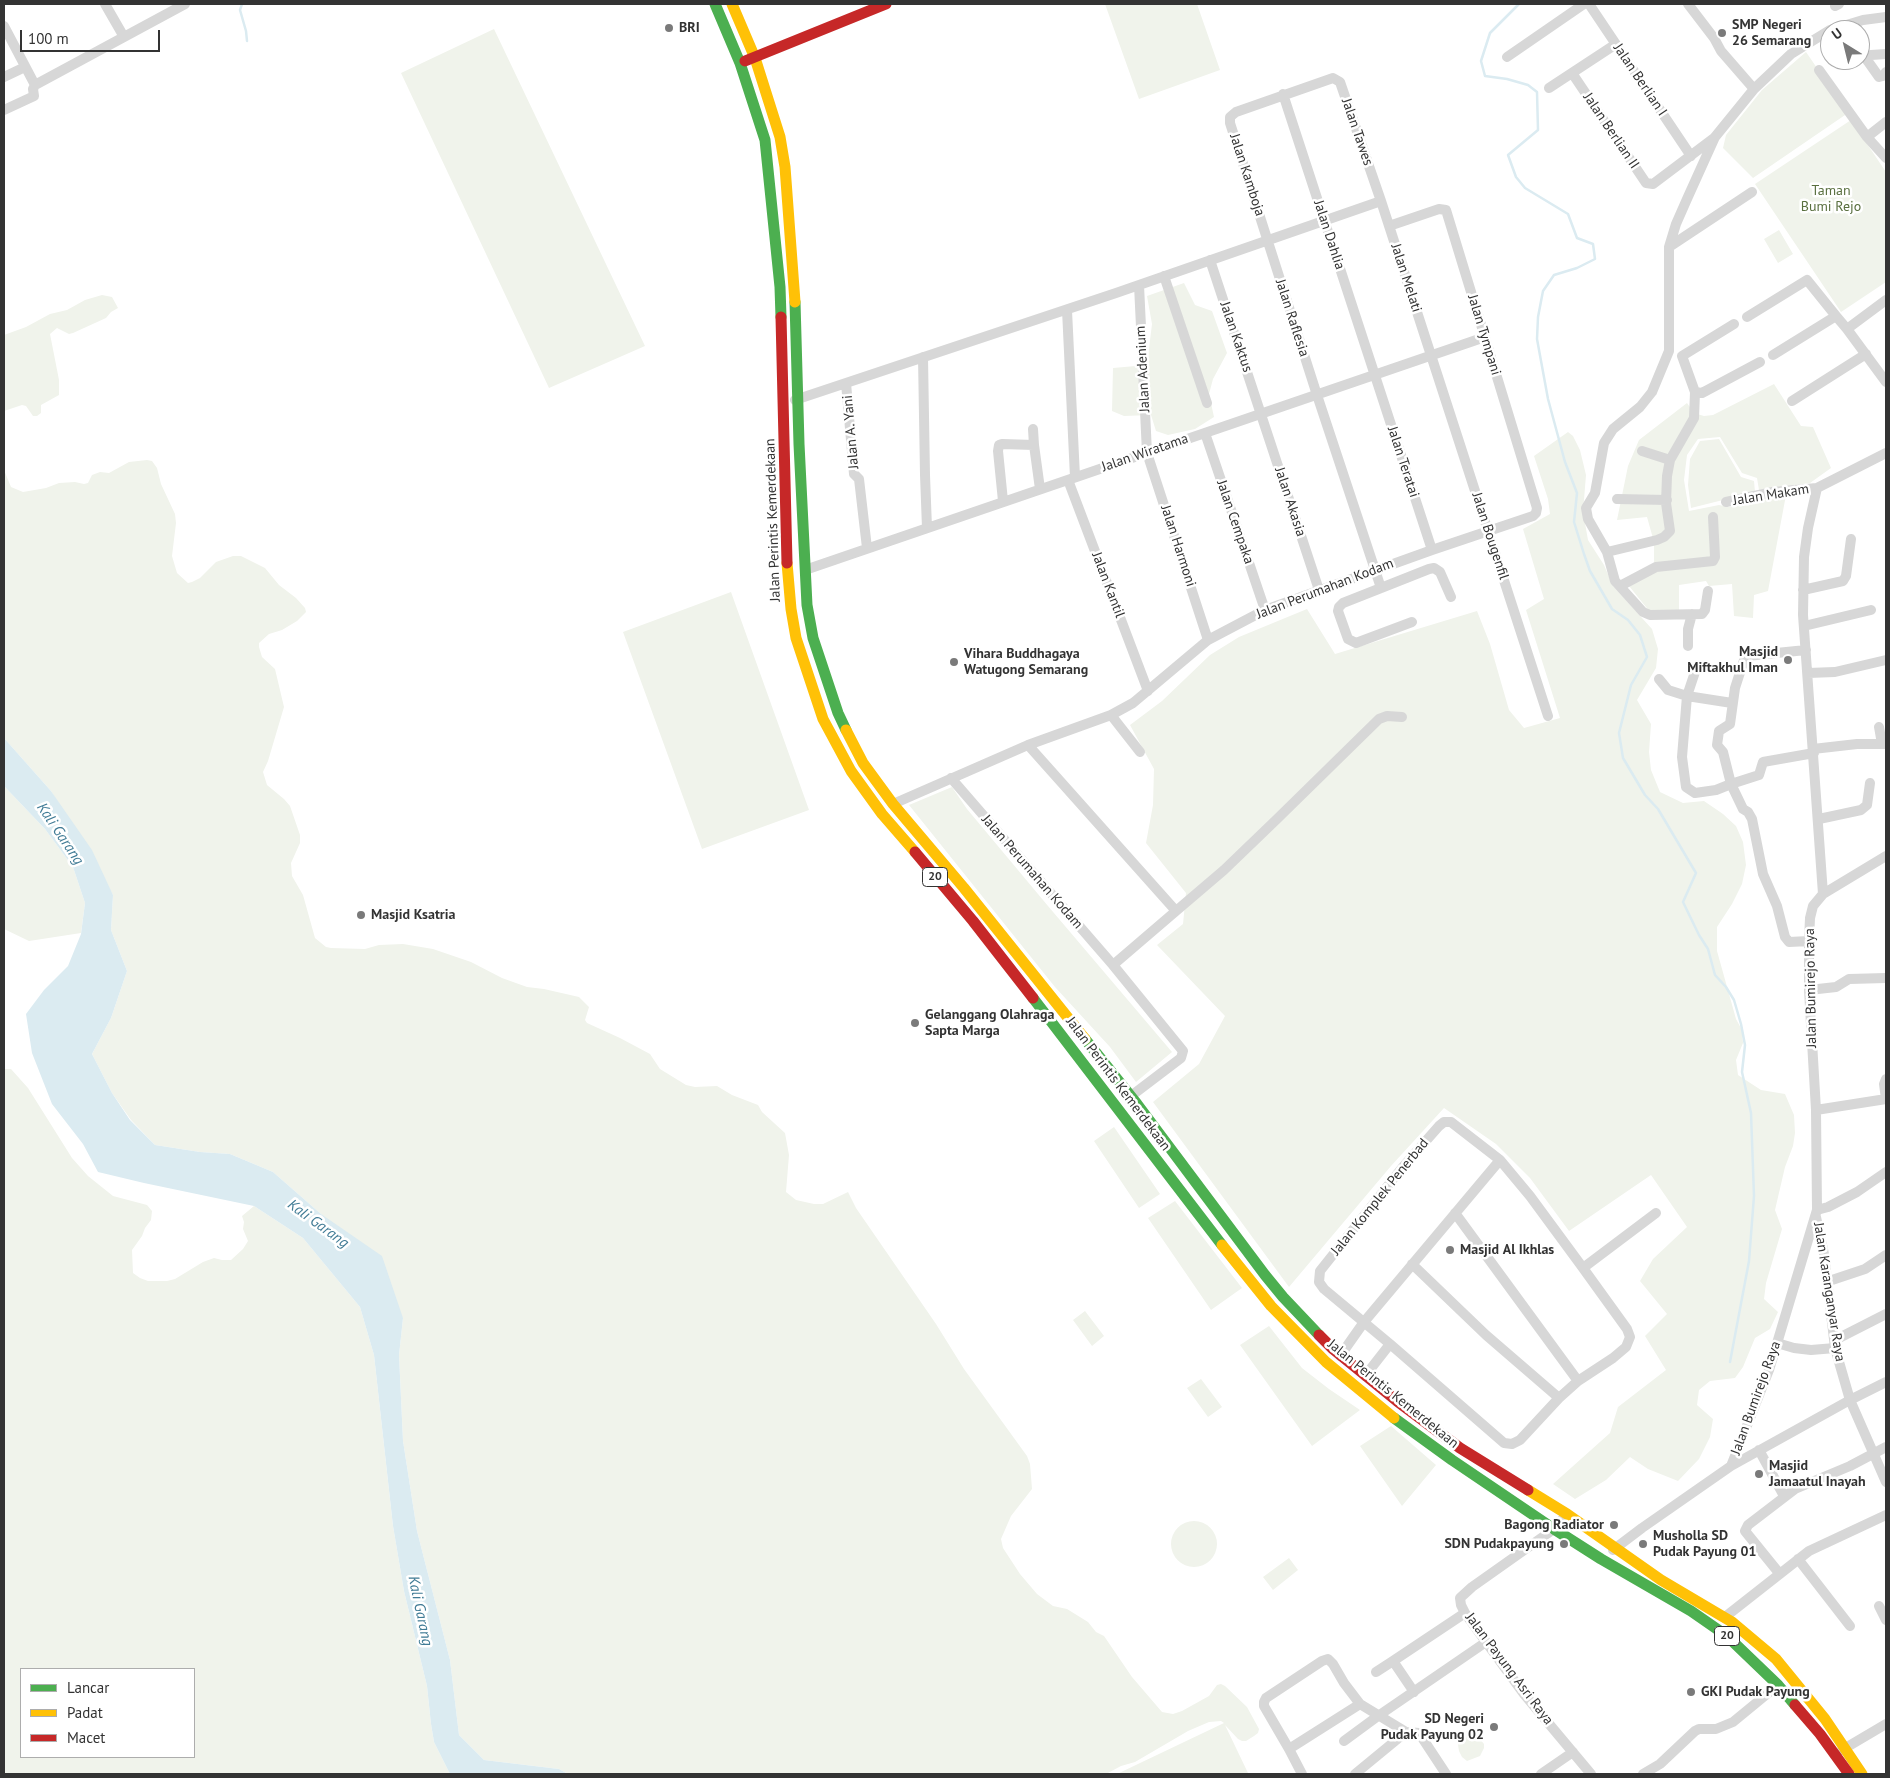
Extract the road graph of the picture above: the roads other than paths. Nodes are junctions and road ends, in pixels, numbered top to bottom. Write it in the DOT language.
graph roads {
  1 [pos="105,4"];
  2 [pos="185,4"];
  3 [pos="715,4"];
  4 [pos="732,4"];
  5 [pos="886,4"];
  6 [pos="1584,4"];
  7 [pos="1589,4"];
  8 [pos="1688,4"];
  9 [pos="1886,17"];
  10 [pos="1863,20"];
  11 [pos="4,26"];
  12 [pos="1820,36"];
  13 [pos="124,37"];
  14 [pos="1616,44"];
  15 [pos="1886,54"];
  16 [pos="1507,57"];
  17 [pos="755,58"];
  18 [pos="740,63"];
  19 [pos="25,67"];
  20 [pos="1819,70"];
  21 [pos="1886,72"];
  22 [pos="1572,73"];
  23 [pos="4,77"];
  24 [pos="1320,82"];
  25 [pos="35,85"];
  26 [pos="1549,88"];
  27 [pos="1754,89"];
  28 [pos="1283,94"];
  29 [pos="4,110"];
  30 [pos="1886,122"];
  31 [pos="1715,137"];
  32 [pos="1867,137"];
  33 [pos="1691,156"];
  34 [pos="1886,158"];
  35 [pos="1752,192"];
  36 [pos="1381,201"];
  37 [pos="1325,220"];
  38 [pos="1389,226"];
  39 [pos="1268,240"];
  40 [pos="1670,246"];
  41 [pos="1210,260"];
  42 [pos="1164,276"];
  43 [pos="1139,285"];
  44 [pos="1886,300"];
  45 [pos="1067,310"];
  46 [pos="1747,316"];
  47 [pos="1836,316"];
  48 [pos="1734,324"];
  49 [pos="1847,329"];
  50 [pos="1485,338"];
  51 [pos="1668,351"];
  52 [pos="1866,354"];
  53 [pos="1773,355"];
  54 [pos="1431,356"];
  55 [pos="1682,356"];
  56 [pos="924,357"];
  57 [pos="1760,362"];
  58 [pos="1884,374"];
  59 [pos="1374,375"];
  60 [pos="846,383"];
  61 [pos="1695,392"];
  62 [pos="1317,395"];
  63 [pos="798,400"];
  64 [pos="1792,401"];
  65 [pos="784,402"];
  66 [pos="1207,403"];
  67 [pos="1261,414"];
  68 [pos="1033,430"];
  69 [pos="1205,433"];
  70 [pos="1034,445"];
  71 [pos="1642,451"];
  72 [pos="1147,453"];
  73 [pos="1886,453"];
  74 [pos="1670,460"];
  75 [pos="1071,478"];
  76 [pos="1040,488"];
  77 [pos="1817,488"];
  78 [pos="1617,499"];
  79 [pos="1666,500"];
  80 [pos="1003,501"];
  81 [pos="1726,502"];
  82 [pos="1533,516"];
  83 [pos="1713,517"];
  84 [pos="928,528"];
  85 [pos="1488,530"];
  86 [pos="1851,539"];
  87 [pos="867,548"];
  88 [pos="1432,550"];
  89 [pos="1607,552"];
  90 [pos="805,570"];
  91 [pos="1374,570"];
  92 [pos="1620,586"];
  93 [pos="1381,588"];
  94 [pos="1319,590"];
  95 [pos="1803,590"];
  96 [pos="1708,591"];
  97 [pos="1451,597"];
  98 [pos="1265,610"];
  99 [pos="1871,610"];
  100 [pos="1692,614"];
  101 [pos="1412,622"];
  102 [pos="1804,626"];
  103 [pos="1208,640"];
  104 [pos="1688,646"];
  105 [pos="1806,650"];
  106 [pos="1886,660"];
  107 [pos="1696,669"];
  108 [pos="1808,673"];
  109 [pos="1660,679"];
  110 [pos="1148,691"];
  111 [pos="1687,696"];
  112 [pos="1732,703"];
  113 [pos="1112,716"];
  114 [pos="1548,716"];
  115 [pos="1402,718"];
  116 [pos="1880,727"];
  117 [pos="1884,744"];
  118 [pos="1028,745"];
  119 [pos="1814,751"];
  120 [pos="1140,752"];
  121 [pos="951,778"];
  122 [pos="1870,783"];
  123 [pos="1731,784"];
  124 [pos="893,804"];
  125 [pos="1819,819"];
  126 [pos="1886,859"];
  127 [pos="1823,894"];
  128 [pos="1176,911"];
  129 [pos="990,933"];
  130 [pos="1809,941"];
  131 [pos="1113,965"];
  132 [pos="1886,978"];
  133 [pos="1809,990"];
  134 [pos="1886,1079"];
  135 [pos="1131,1096"];
  136 [pos="1886,1099"];
  137 [pos="1816,1110"];
  138 [pos="1500,1160"];
  139 [pos="1886,1172"];
  140 [pos="1816,1212"];
  141 [pos="1455,1213"];
  142 [pos="1656,1213"];
  143 [pos="1886,1255"];
  144 [pos="1412,1264"];
  145 [pos="1583,1268"];
  146 [pos="1826,1282"];
  147 [pos="1886,1314"];
  148 [pos="1364,1322"];
  149 [pos="1777,1343"];
  150 [pos="1390,1344"];
  151 [pos="1835,1344"];
  152 [pos="1340,1356"];
  153 [pos="1365,1376"];
  154 [pos="1578,1382"];
  155 [pos="1886,1382"];
  156 [pos="1356,1387"];
  157 [pos="1559,1398"];
  158 [pos="1850,1400"];
  159 [pos="1886,1448"];
  160 [pos="1759,1450"];
  161 [pos="1873,1455"];
  162 [pos="1731,1466"];
  163 [pos="1886,1482"];
  164 [pos="1784,1496"];
  165 [pos="1567,1514"];
  166 [pos="1886,1516"];
  167 [pos="1554,1529"];
  168 [pos="1615,1549"];
  169 [pos="1601,1559"];
  170 [pos="1798,1559"];
  171 [pos="1780,1573"];
  172 [pos="1879,1606"];
  173 [pos="1465,1613"];
  174 [pos="1724,1617"];
  175 [pos="1886,1620"];
  176 [pos="1850,1626"];
  177 [pos="1486,1642"];
  178 [pos="1393,1661"];
  179 [pos="1376,1672"];
  180 [pos="1778,1685"];
  181 [pos="1414,1692"];
  182 [pos="1360,1704"];
  183 [pos="1378,1716"];
  184 [pos="1886,1724"];
  185 [pos="1406,1732"];
  186 [pos="1344,1741"];
  187 [pos="1289,1748"];
  188 [pos="1845,1748"];
  189 [pos="1572,1752"];
  190 [pos="1835,1755"];
  191 [pos="1302,1774"];
  192 [pos="1354,1774"];
  193 [pos="1446,1774"];
  194 [pos="1541,1774"];
  195 [pos="1591,1774"];
  196 [pos="1643,1774"];
  197 [pos="1849,1774"];
  198 [pos="1862,1774"];
  1 -- 13 [label="street"];
  2 -- 13 [label="street"];
  3 -- 18 [label="main road, Jalan Perintis Kemerdekaan / 20"];
  4 -- 17 [label="main road, Jalan Perintis Kemerdekaan / 20"];
  5 -- 17 [label="main road"];
  6 -- 16 [label="street"];
  7 -- 14 [label="street, Jalan Berlian I"];
  8 -- 27 [label="street"];
  9 -- 10 [label="street"];
  11 -- 19 [label="street"];
  12 -- 27 [label="street"];
  13 -- 25 [label="street"];
  14 -- 22 [label="street"];
  14 -- 33 [label="street, Jalan Berlian I"];
  15 -- 21 [label="street"];
  17 -- 18 [label="main road"];
  17 -- 63 [label="main road, Jalan Perintis Kemerdekaan / 20"];
  18 -- 65 [label="main road, Jalan Perintis Kemerdekaan / 20"];
  19 -- 23 [label="street"];
  19 -- 25 [label="street"];
  20 -- 32 [label="street"];
  22 -- 26 [label="street"];
  22 -- 33 [label="street, Jalan Berlian II"];
  24 -- 28 [label="street, Jalan Kamboja"];
  24 -- 36 [label="street, Jalan Tawes"];
  25 -- 29 [label="street"];
  27 -- 31 [label="street"];
  28 -- 37 [label="street, Jalan Dahlia"];
  28 -- 39 [label="street, Jalan Kamboja"];
  30 -- 32 [label="street"];
  31 -- 33 [label="street"];
  31 -- 40 [label="street"];
  32 -- 34 [label="street"];
  35 -- 40 [label="street"];
  36 -- 37 [label="street"];
  36 -- 38 [label="street, Jalan Melati"];
  37 -- 39 [label="street"];
  37 -- 59 [label="street, Jalan Dahlia"];
  38 -- 50 [label="street, Jalan Tympani"];
  38 -- 54 [label="street, Jalan Melati"];
  39 -- 41 [label="street"];
  39 -- 62 [label="street, Jalan Raflesia"];
  40 -- 51 [label="street"];
  41 -- 42 [label="street"];
  41 -- 67 [label="street, Jalan Kaktus"];
  42 -- 43 [label="street"];
  42 -- 66 [label="street"];
  43 -- 45 [label="street"];
  43 -- 72 [label="street, Jalan Adenium"];
  44 -- 49 [label="street"];
  45 -- 56 [label="street"];
  45 -- 75 [label="street, Jalan Kantil"];
  46 -- 47 [label="street"];
  47 -- 49 [label="street"];
  47 -- 53 [label="street"];
  48 -- 55 [label="street"];
  49 -- 52 [label="street"];
  50 -- 54 [label="street, Jalan Wiratama"];
  50 -- 82 [label="street, Jalan Tympani"];
  51 -- 55 [label="street"];
  51 -- 89 [label="street"];
  52 -- 58 [label="street"];
  52 -- 64 [label="street"];
  54 -- 59 [label="street, Jalan Wiratama"];
  54 -- 85 [label="street, Jalan Bougenfil"];
  55 -- 61 [label="street"];
  56 -- 60 [label="street"];
  56 -- 84 [label="street"];
  57 -- 61 [label="street"];
  59 -- 62 [label="street, Jalan Wiratama"];
  59 -- 88 [label="street, Jalan Teratai"];
  60 -- 63 [label="street"];
  60 -- 87 [label="street, Jalan A. Yani"];
  61 -- 74 [label="street"];
  62 -- 67 [label="street, Jalan Wiratama"];
  62 -- 91 [label="street"];
  63 -- 65 [label="street"];
  63 -- 90 [label="main road, Jalan Perintis Kemerdekaan / 20"];
  65 -- 129 [label="main road, Jalan Perintis Kemerdekaan / 20"];
  67 -- 69 [label="street, Jalan Wiratama"];
  67 -- 94 [label="street, Jalan Akasia"];
  68 -- 70 [label="street"];
  69 -- 72 [label="street, Jalan Wiratama"];
  69 -- 98 [label="street, Jalan Cempaka"];
  70 -- 76 [label="street"];
  70 -- 80 [label="street"];
  71 -- 74 [label="street"];
  72 -- 75 [label="street, Jalan Wiratama"];
  72 -- 103 [label="street, Jalan Harmoni"];
  73 -- 77 [label="street"];
  74 -- 79 [label="street"];
  75 -- 76 [label="street, Jalan Wiratama"];
  75 -- 110 [label="street, Jalan Kantil"];
  76 -- 80 [label="street, Jalan Wiratama"];
  77 -- 81 [label="street, Jalan Makam"];
  77 -- 95 [label="street"];
  78 -- 79 [label="street"];
  79 -- 89 [label="street"];
  80 -- 84 [label="street, Jalan Wiratama"];
  82 -- 85 [label="street, Jalan Perumahan Kodam"];
  83 -- 92 [label="street"];
  84 -- 87 [label="street, Jalan Wiratama"];
  85 -- 88 [label="street, Jalan Perumahan Kodam"];
  85 -- 114 [label="street, Jalan Bougenfil"];
  86 -- 95 [label="street"];
  87 -- 90 [label="street, Jalan Wiratama"];
  88 -- 91 [label="street, Jalan Perumahan Kodam"];
  89 -- 92 [label="street"];
  90 -- 124 [label="main road, Jalan Perintis Kemerdekaan / 20"];
  91 -- 93 [label="street"];
  91 -- 94 [label="street, Jalan Perumahan Kodam"];
  92 -- 100 [label="street"];
  93 -- 97 [label="street"];
  93 -- 101 [label="street"];
  94 -- 98 [label="street, Jalan Perumahan Kodam"];
  95 -- 102 [label="street"];
  96 -- 100 [label="street"];
  98 -- 103 [label="street, Jalan Perumahan Kodam"];
  99 -- 102 [label="street"];
  100 -- 104 [label="street"];
  102 -- 105 [label="street"];
  103 -- 110 [label="street, Jalan Perumahan Kodam"];
  105 -- 108 [label="street"];
  105 -- 112 [label="street"];
  106 -- 108 [label="street"];
  107 -- 111 [label="street"];
  108 -- 119 [label="street"];
  109 -- 111 [label="street"];
  110 -- 113 [label="street, Jalan Perumahan Kodam"];
  111 -- 112 [label="street"];
  111 -- 123 [label="street"];
  112 -- 123 [label="street"];
  113 -- 118 [label="street, Jalan Perumahan Kodam"];
  113 -- 120 [label="street"];
  115 -- 128 [label="street"];
  116 -- 117 [label="street"];
  117 -- 119 [label="street"];
  118 -- 121 [label="street, Jalan Perumahan Kodam"];
  118 -- 128 [label="street"];
  119 -- 123 [label="street"];
  119 -- 125 [label="street"];
  121 -- 124 [label="street, Jalan Perumahan Kodam"];
  121 -- 131 [label="street, Jalan Perumahan Kodam"];
  122 -- 125 [label="street"];
  123 -- 130 [label="street"];
  124 -- 129 [label="main road, Jalan Perintis Kemerdekaan / 20"];
  125 -- 127 [label="street"];
  126 -- 127 [label="street"];
  127 -- 130 [label="street, Jalan Bumirejo Raya"];
  128 -- 131 [label="street"];
  129 -- 135 [label="main road, Jalan Perintis Kemerdekaan / 20"];
  129 -- 156 [label="main road, Jalan Perintis Kemerdekaan / 20"];
  130 -- 133 [label="street, Jalan Bumirejo Raya"];
  131 -- 135 [label="street, Jalan Perumahan Kodam"];
  132 -- 133 [label="street"];
  133 -- 137 [label="street, Jalan Bumirejo Raya"];
  134 -- 136 [label="street"];
  135 -- 152 [label="main road, Jalan Perintis Kemerdekaan / 20"];
  136 -- 137 [label="street"];
  137 -- 140 [label="street, Jalan Bumirejo Raya"];
  138 -- 141 [label="street"];
  138 -- 145 [label="street, Jalan Komplek Penerbad"];
  138 -- 148 [label="street, Jalan Komplek Penerbad"];
  139 -- 140 [label="street"];
  140 -- 146 [label="street, Jalan Karanganyar Raya"];
  140 -- 149 [label="street, Jalan Bumirejo Raya"];
  141 -- 144 [label="street"];
  141 -- 154 [label="street"];
  142 -- 145 [label="street"];
  143 -- 146 [label="street"];
  144 -- 148 [label="street"];
  144 -- 157 [label="street"];
  145 -- 154 [label="street, Jalan Komplek Penerbad"];
  146 -- 151 [label="street, Jalan Karanganyar Raya"];
  147 -- 151 [label="street"];
  148 -- 150 [label="street, Jalan Komplek Penerbad"];
  148 -- 152 [label="street"];
  149 -- 151 [label="street"];
  149 -- 162 [label="street, Jalan Bumirejo Raya"];
  150 -- 153 [label="street"];
  150 -- 157 [label="street, Jalan Komplek Penerbad"];
  151 -- 158 [label="street, Jalan Karanganyar Raya"];
  152 -- 153 [label="main road, Jalan Perintis Kemerdekaan / 20"];
  153 -- 156 [label="main road"];
  153 -- 165 [label="main road, Jalan Perintis Kemerdekaan / 20"];
  154 -- 157 [label="street, Jalan Komplek Penerbad"];
  155 -- 158 [label="street"];
  156 -- 167 [label="main road, Jalan Perintis Kemerdekaan / 20"];
  158 -- 160 [label="street"];
  158 -- 161 [label="street, Jalan Karanganyar Raya"];
  159 -- 161 [label="street"];
  160 -- 162 [label="street"];
  160 -- 164 [label="street"];
  161 -- 163 [label="street, Jalan Karanganyar Raya"];
  161 -- 164 [label="street"];
  162 -- 168 [label="street"];
  164 -- 171 [label="street"];
  165 -- 167 [label="street, Jalan Payung Asri Raya"];
  165 -- 168 [label="main road, Jalan Perintis Kemerdekaan / 20"];
  166 -- 170 [label="street"];
  167 -- 169 [label="main road, Jalan Perintis Kemerdekaan / 20"];
  167 -- 173 [label="street, Jalan Payung Asri Raya"];
  168 -- 169 [label="street"];
  168 -- 174 [label="main road, Jalan Perintis Kemerdekaan / 20"];
  169 -- 180 [label="main road, Jalan Perintis Kemerdekaan / 20"];
  170 -- 171 [label="street"];
  170 -- 176 [label="street"];
  171 -- 174 [label="street"];
  172 -- 175 [label="street"];
  173 -- 177 [label="street, Jalan Payung Asri Raya"];
  173 -- 178 [label="street"];
  174 -- 188 [label="main road, Jalan Perintis Kemerdekaan / 20"];
  177 -- 181 [label="street"];
  177 -- 189 [label="street, Jalan Payung Asri Raya"];
  178 -- 179 [label="street"];
  178 -- 181 [label="street"];
  180 -- 190 [label="main road, Jalan Perintis Kemerdekaan / 20"];
  180 -- 196 [label="street"];
  181 -- 183 [label="street"];
  182 -- 183 [label="street"];
  182 -- 187 [label="street"];
  182 -- 187 [label="street"];
  183 -- 185 [label="street"];
  183 -- 186 [label="street"];
  184 -- 188 [label="street"];
  185 -- 192 [label="street"];
  185 -- 193 [label="street"];
  187 -- 191 [label="street"];
  188 -- 190 [label="street"];
  188 -- 198 [label="main road, Jalan Perintis Kemerdekaan / 20"];
  189 -- 194 [label="street"];
  189 -- 195 [label="street, Jalan Payung Asri Raya"];
  190 -- 197 [label="main road, Jalan Perintis Kemerdekaan / 20"];
}
